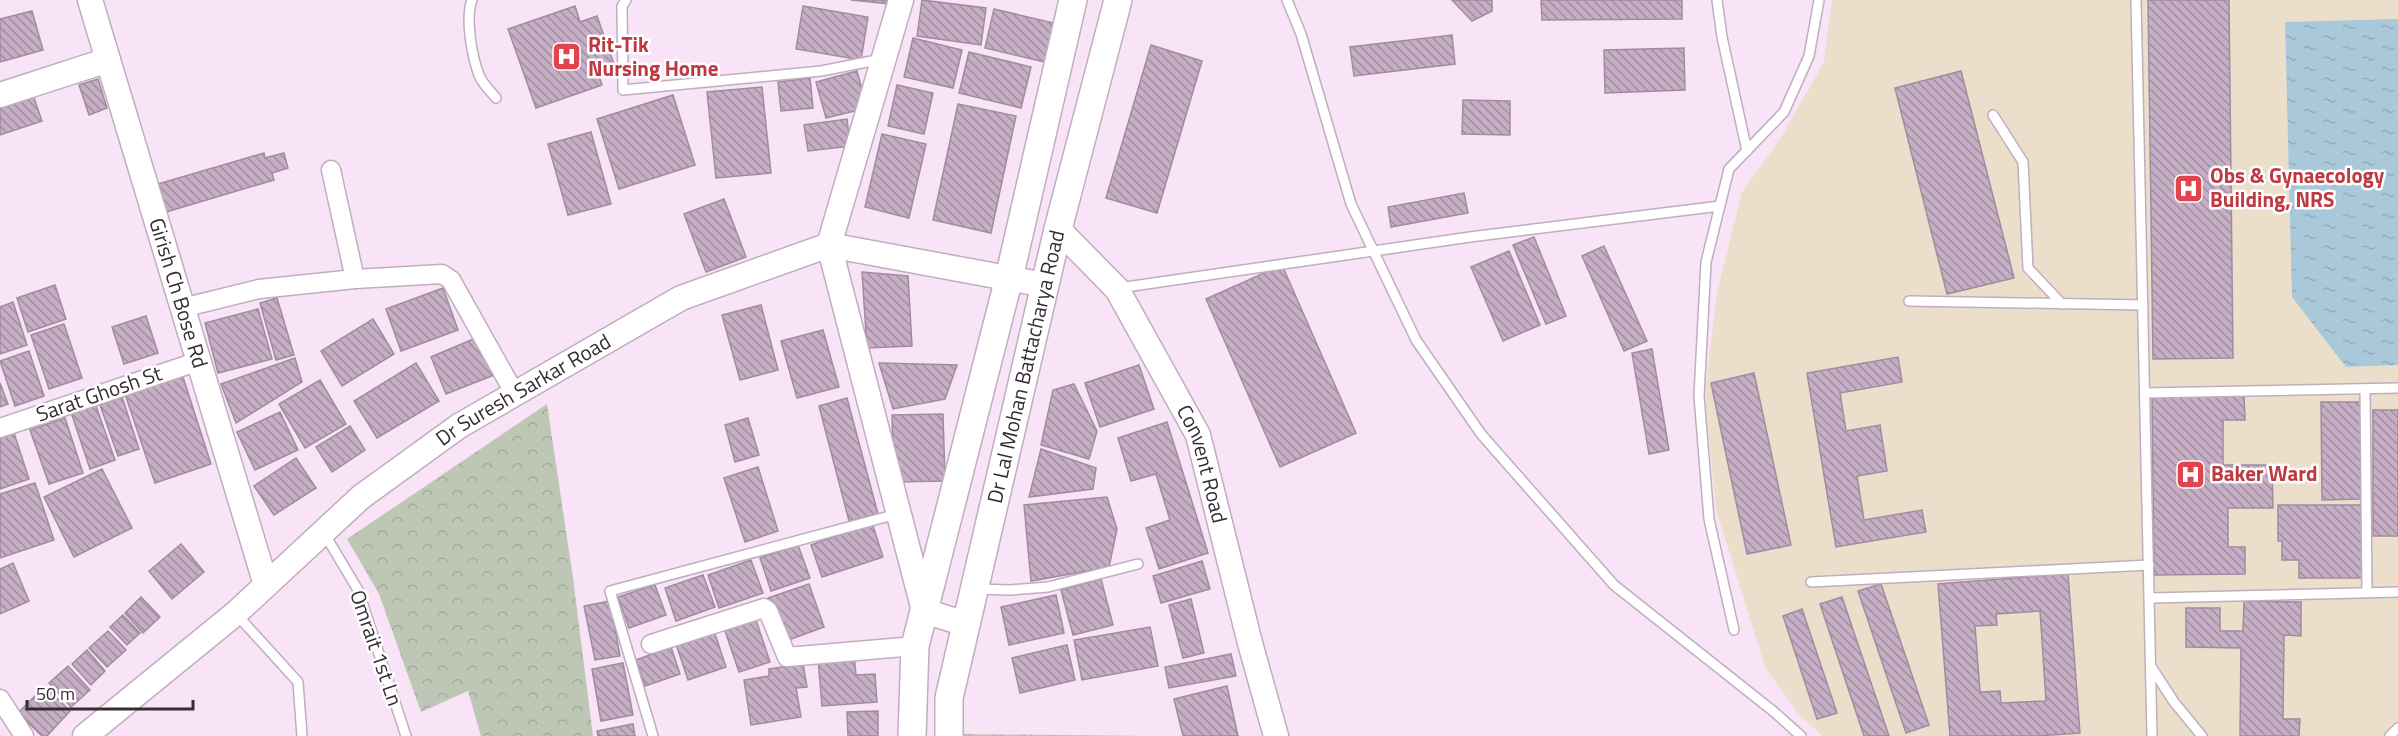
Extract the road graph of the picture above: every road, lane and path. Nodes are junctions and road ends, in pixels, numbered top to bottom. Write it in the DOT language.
graph roads {
  1 [pos="90,0"];
  2 [pos="472,0"];
  3 [pos="626,0"];
  4 [pos="901,0"];
  5 [pos="1073,0"];
  6 [pos="1118,0"];
  7 [pos="1287,0"];
  8 [pos="1717,0"];
  9 [pos="1819,0"];
  10 [pos="2136,0"];
  11 [pos="884,58"];
  12 [pos="108,60"];
  13 [pos="0,95"];
  14 [pos="496,98"];
  15 [pos="1993,115"];
  16 [pos="1747,151"];
  17 [pos="332,170"];
  18 [pos="1720,206"];
  19 [pos="1058,230"];
  20 [pos="829,245"];
  21 [pos="1373,250"];
  22 [pos="1009,278"];
  23 [pos="355,279"];
  24 [pos="1045,285"];
  25 [pos="1117,289"];
  26 [pos="1910,301"];
  27 [pos="2062,304"];
  28 [pos="2143,305"];
  29 [pos="182,308"];
  30 [pos="198,361"];
  31 [pos="2398,388"];
  32 [pos="2365,389"];
  33 [pos="2145,393"];
  34 [pos="515,394"];
  35 [pos="0,428"];
  36 [pos="899,513"];
  37 [pos="323,532"];
  38 [pos="1137,564"];
  39 [pos="2149,565"];
  40 [pos="1811,582"];
  41 [pos="266,585"];
  42 [pos="974,589"];
  43 [pos="2398,591"];
  44 [pos="2367,592"];
  45 [pos="2150,598"];
  46 [pos="924,612"];
  47 [pos="236,613"];
  48 [pos="966,624"];
  49 [pos="1734,630"];
  50 [pos="651,644"];
  51 [pos="915,646"];
  52 [pos="2151,667"];
  53 [pos="0,699"];
  54 [pos="2398,728"];
  55 [pos="24,736"];
  56 [pos="85,736"];
  57 [pos="302,736"];
  58 [pos="406,736"];
  59 [pos="653,736"];
  60 [pos="912,736"];
  61 [pos="949,736"];
  62 [pos="1276,736"];
  63 [pos="1801,736"];
  64 [pos="2152,736"];
  65 [pos="2202,736"];
  66 [pos="2390,736"];
  1 -- 12 [label="street, Girish Ch Bose Rd"];
  2 -- 14 [label="lane"];
  3 -- 11 [label="lane"];
  4 -- 11 [label="street"];
  5 -- 22 [label="main road, Dr Lal Mohan Battacharya Road"];
  6 -- 19 [label="main road, Dr Lal Mohan Battacharya Road"];
  7 -- 21 [label="lane"];
  8 -- 16 [label="lane"];
  9 -- 16 [label="lane"];
  10 -- 28 [label="lane"];
  11 -- 20 [label="street"];
  12 -- 13 [label="street"];
  12 -- 29 [label="street, Girish Ch Bose Rd"];
  15 -- 27 [label="lane"];
  16 -- 18 [label="lane"];
  17 -- 23 [label="street"];
  18 -- 21 [label="lane"];
  18 -- 49 [label="lane"];
  19 -- 24 [label="main road, Dr Lal Mohan Battacharya Road"];
  19 -- 25 [label="street, Convent Road"];
  20 -- 22 [label="street"];
  20 -- 34 [label="street, Dr Suresh Sarkar Road"];
  20 -- 36 [label="street"];
  21 -- 25 [label="lane"];
  21 -- 63 [label="lane"];
  22 -- 24 [label="street"];
  22 -- 46 [label="main road, Dr Lal Mohan Battacharya Road"];
  23 -- 29 [label="street"];
  23 -- 34 [label="street"];
  24 -- 42 [label="main road, Dr Lal Mohan Battacharya Road"];
  25 -- 62 [label="street, Convent Road"];
  26 -- 27 [label="lane"];
  27 -- 28 [label="lane"];
  28 -- 33 [label="lane"];
  29 -- 30 [label="street, Girish Ch Bose Rd"];
  30 -- 35 [label="street, Sarat Ghosh St"];
  30 -- 41 [label="street, Girish Ch Bose Rd"];
  31 -- 32 [label="lane"];
  32 -- 33 [label="lane"];
  32 -- 44 [label="lane"];
  33 -- 39 [label="lane"];
  34 -- 37 [label="street, Dr Suresh Sarkar Road"];
  36 -- 46 [label="street"];
  36 -- 59 [label="lane"];
  37 -- 41 [label="street, Dr Suresh Sarkar Road"];
  37 -- 58 [label="lane, Omrait 1st Ln"];
  38 -- 42 [label="lane"];
  39 -- 40 [label="lane"];
  39 -- 45 [label="lane"];
  41 -- 47 [label="street, Dr Suresh Sarkar Road"];
  42 -- 48 [label="main road, Dr Lal Mohan Battacharya Road"];
  43 -- 44 [label="lane"];
  44 -- 45 [label="lane"];
  45 -- 52 [label="lane"];
  46 -- 48 [label="street"];
  46 -- 51 [label="main road, Dr Lal Mohan Battacharya Road"];
  47 -- 56 [label="street, Dr Suresh Sarkar Road"];
  47 -- 57 [label="lane"];
  48 -- 61 [label="main road, Dr Lal Mohan Battacharya Road"];
  50 -- 51 [label="street"];
  51 -- 60 [label="main road, Dr Lal Mohan Battacharya Road"];
  52 -- 64 [label="lane"];
  52 -- 65 [label="lane"];
  53 -- 55 [label="street"];
  54 -- 66 [label="lane"];
}
